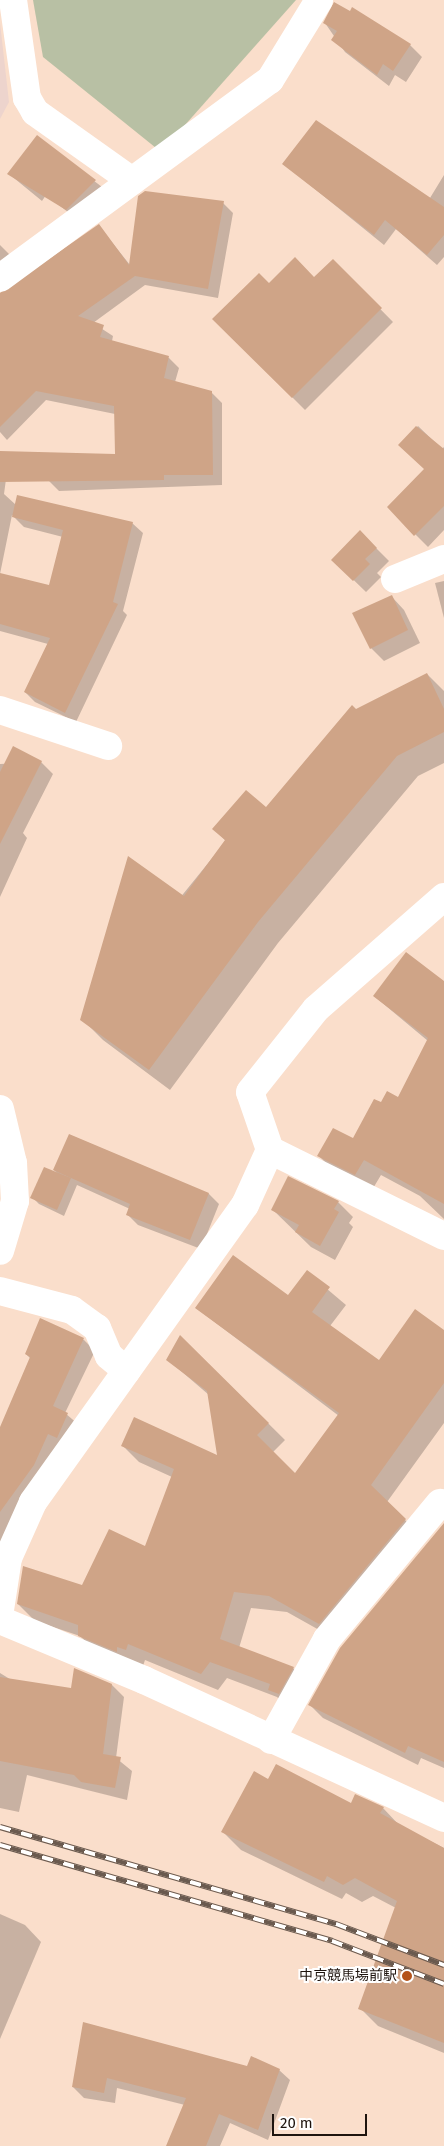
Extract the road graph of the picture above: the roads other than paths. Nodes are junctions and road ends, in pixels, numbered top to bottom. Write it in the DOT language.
graph roads {
  1 [pos="13,0"];
  2 [pos="319,0"];
  3 [pos="132,181"];
  4 [pos="0,278"];
  5 [pos="444,559"];
  6 [pos="395,579"];
  7 [pos="0,710"];
  8 [pos="108,746"];
  9 [pos="444,896"];
  10 [pos="0,1109"];
  11 [pos="270,1150"];
  12 [pos="444,1236"];
  13 [pos="0,1251"];
  14 [pos="0,1291"];
  15 [pos="127,1371"];
  16 [pos="440,1503"];
  17 [pos="0,1610"];
  18 [pos="0,1620"];
  19 [pos="270,1740"];
  20 [pos="444,1818"];
  1 -- 3 [label="street"];
  2 -- 3 [label="street"];
  3 -- 4 [label="street"];
  5 -- 6 [label="street"];
  7 -- 8 [label="street"];
  9 -- 11 [label="street"];
  10 -- 13 [label="street"];
  11 -- 12 [label="street"];
  11 -- 15 [label="street"];
  14 -- 15 [label="street"];
  15 -- 17 [label="street"];
  16 -- 19 [label="street"];
  18 -- 19 [label="street"];
  19 -- 20 [label="street"];
}
